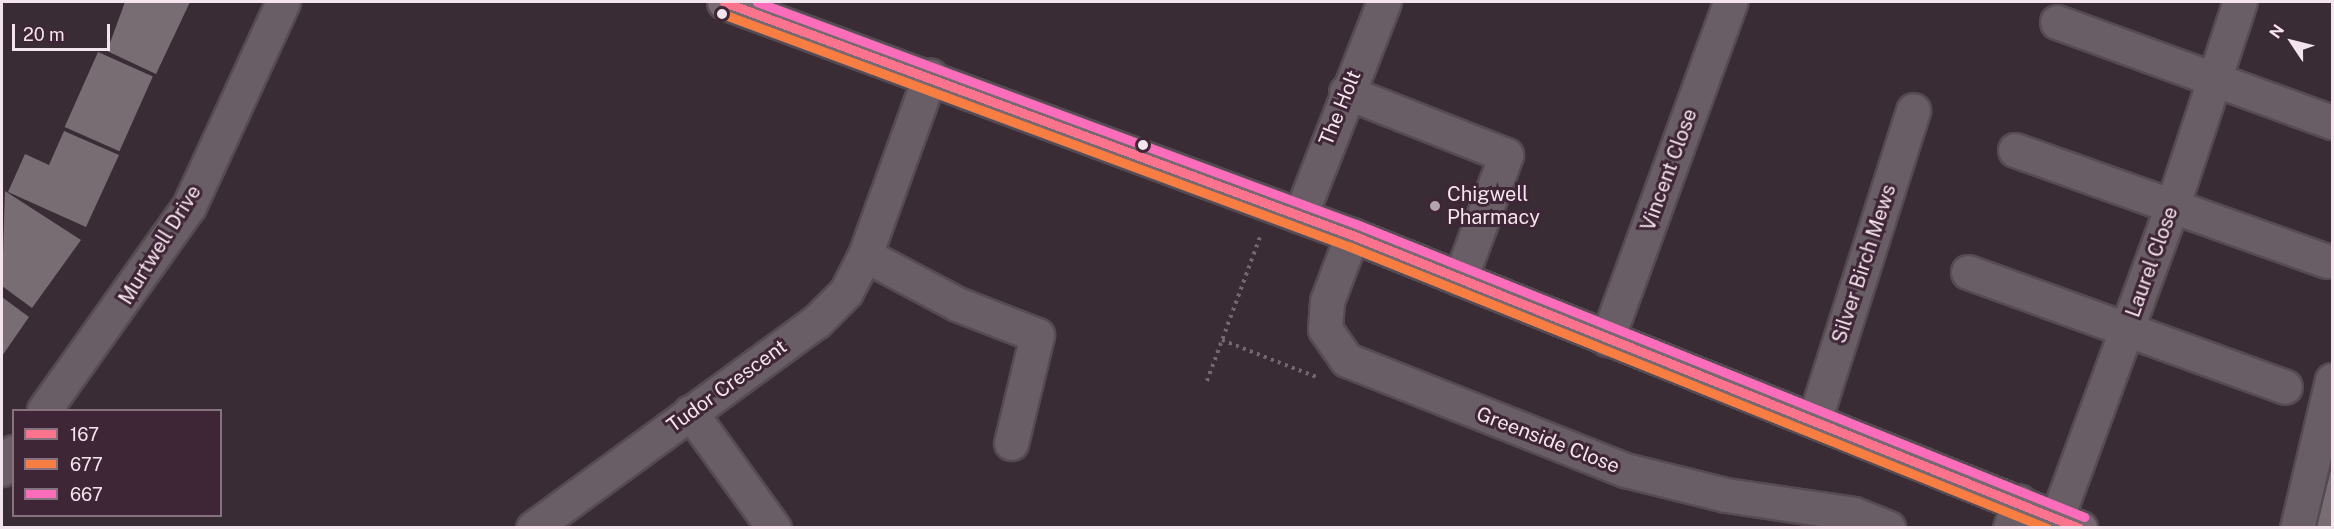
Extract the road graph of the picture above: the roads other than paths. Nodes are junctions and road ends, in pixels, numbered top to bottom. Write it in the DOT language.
graph roads {
  1 [pos="283,2"];
  2 [pos="724,2"];
  3 [pos="1384,2"];
  4 [pos="1730,2"];
  5 [pos="2240,2"];
  6 [pos="2057,22"];
  7 [pos="930,75"];
  8 [pos="2216,78"];
  9 [pos="1346,92"];
  10 [pos="1912,110"];
  11 [pos="2332,122"];
  12 [pos="2015,150"];
  13 [pos="2173,204"];
  14 [pos="1286,211"];
  15 [pos="1352,235"];
  16 [pos="865,255"];
  17 [pos="2327,261"];
  18 [pos="1968,272"];
  19 [pos="1460,279"];
  20 [pos="2127,333"];
  21 [pos="1607,339"];
  22 [pos="2332,380"];
  23 [pos="2285,387"];
  24 [pos="45,409"];
  25 [pos="690,412"];
  26 [pos="1815,418"];
  27 [pos="1011,443"];
  28 [pos="12,455"];
  29 [pos="2,469"];
  30 [pos="2014,514"];
  31 [pos="2068,524"];
  32 [pos="533,528"];
  33 [pos="774,528"];
  34 [pos="1888,528"];
  35 [pos="2297,528"];
  1 -- 24 [label="street, Murtwell Drive"];
  2 -- 7 [label="main road"];
  3 -- 9 [label="street, The Holt"];
  4 -- 21 [label="street, Vincent Close"];
  5 -- 8 [label="street, Laurel Close"];
  6 -- 8 [label="street"];
  7 -- 14 [label="main road"];
  7 -- 16 [label="street, Tudor Crescent"];
  8 -- 11 [label="street"];
  8 -- 13 [label="street, Laurel Close"];
  9 -- 14 [label="street, The Holt"];
  9 -- 19 [label="street"];
  10 -- 26 [label="street, Silver Birch Mews"];
  12 -- 13 [label="street"];
  13 -- 17 [label="street"];
  13 -- 20 [label="street, Laurel Close"];
  14 -- 15 [label="main road"];
  15 -- 19 [label="main road"];
  15 -- 34 [label="street, Greenside Close"];
  16 -- 25 [label="street, Tudor Crescent"];
  16 -- 27 [label="street"];
  18 -- 20 [label="street"];
  19 -- 21 [label="main road"];
  20 -- 23 [label="street"];
  20 -- 31 [label="street, Laurel Close"];
  21 -- 26 [label="main road"];
  22 -- 35 [label="street"];
  25 -- 32 [label="street, Tudor Crescent"];
  25 -- 33 [label="street"];
  26 -- 30 [label="main road"];
  28 -- 29 [label="street"];
  30 -- 31 [label="main road"];
}
